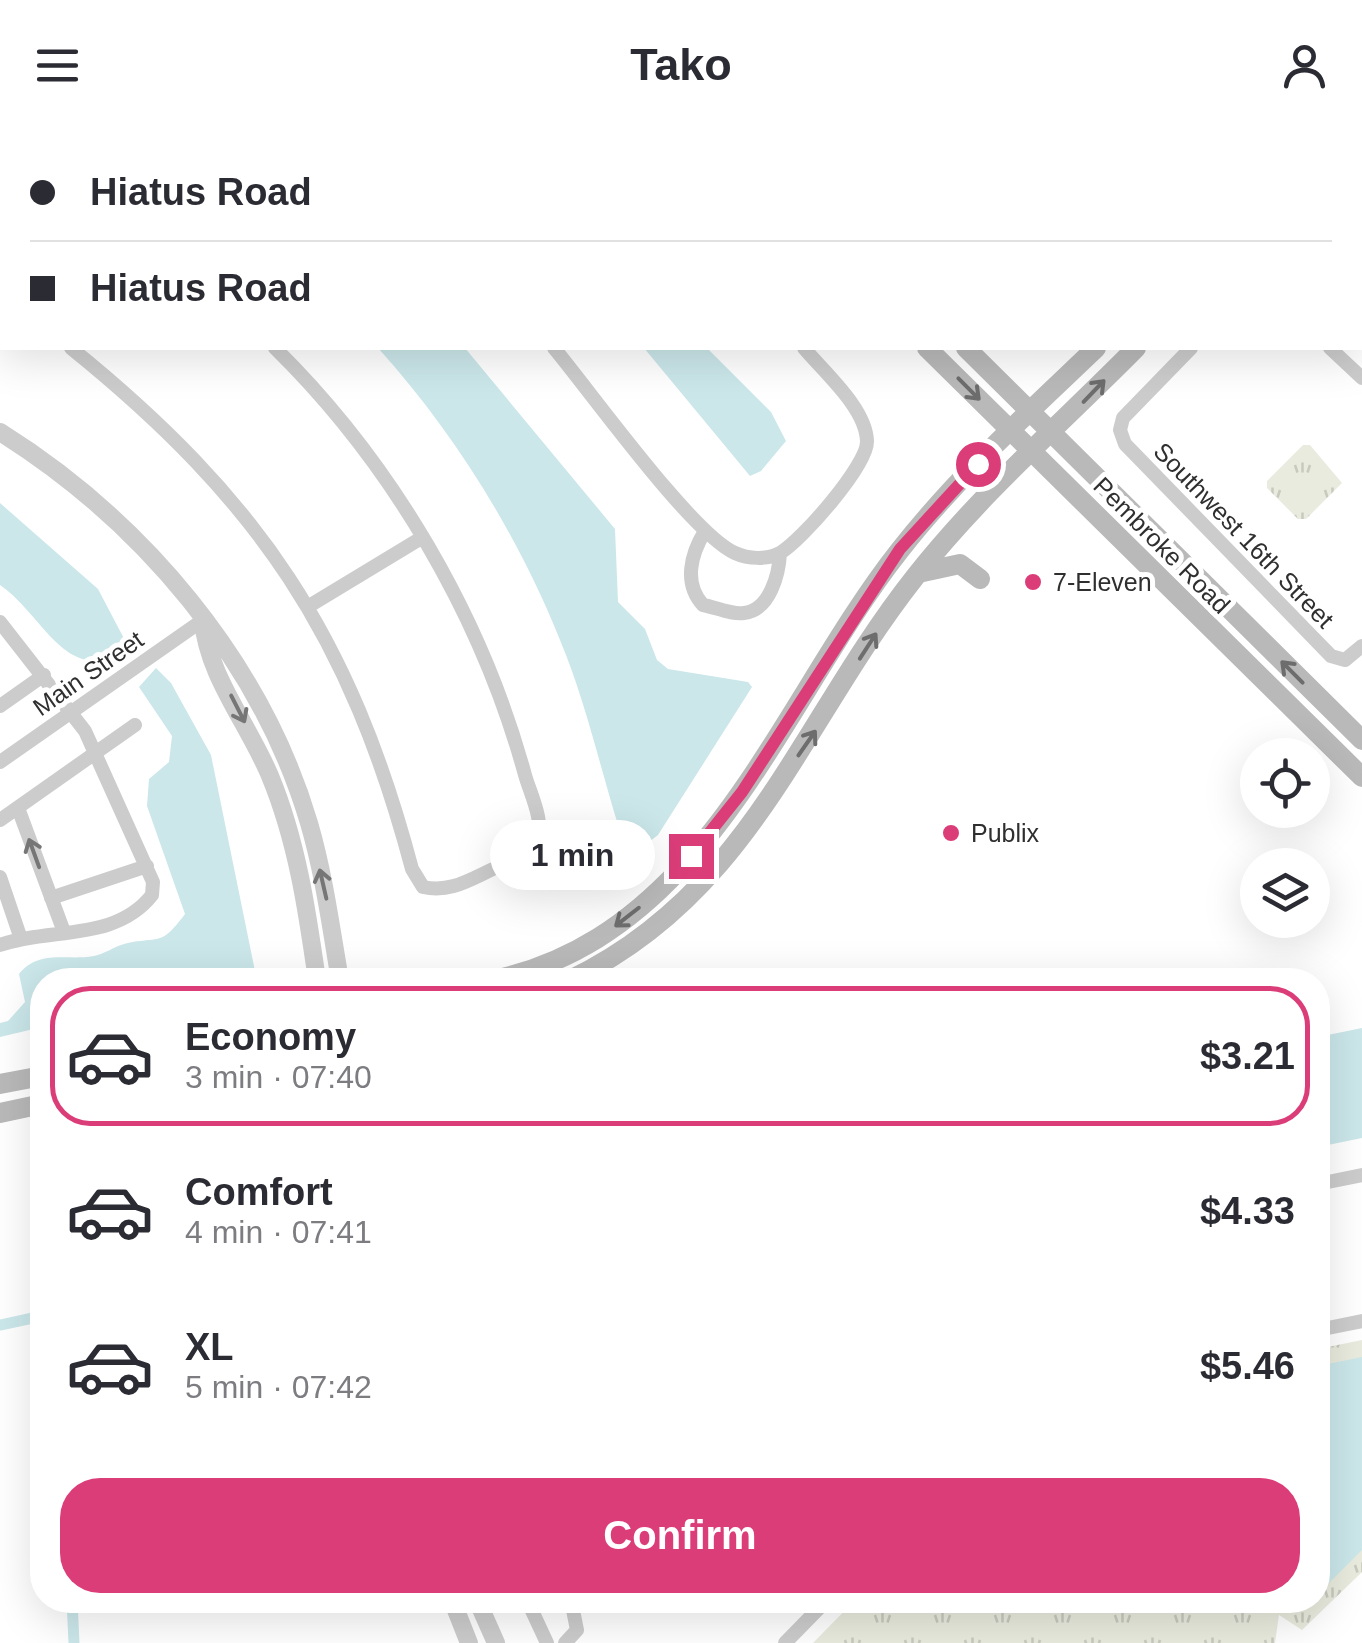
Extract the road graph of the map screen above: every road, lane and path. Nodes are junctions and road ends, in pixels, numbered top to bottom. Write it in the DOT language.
graph roads {
  1 [pos="73,350"];
  2 [pos="277,350"];
  3 [pos="556,350"];
  4 [pos="806,350"];
  5 [pos="929,350"];
  6 [pos="968,350"];
  7 [pos="1094,350"];
  8 [pos="1134,350"];
  9 [pos="1189,350"];
  10 [pos="1332,350"];
  11 [pos="1362,378"];
  12 [pos="1029,413"];
  13 [pos="1010,430"];
  14 [pos="0,432"];
  15 [pos="1052,434"];
  16 [pos="1032,452"];
  17 [pos="705,531"];
  18 [pos="423,537"];
  19 [pos="780,553"];
  20 [pos="917,575"];
  21 [pos="980,579"];
  22 [pos="309,606"];
  23 [pos="203,620"];
  24 [pos="0,622"];
  25 [pos="1362,646"];
  26 [pos="44,674"];
  27 [pos="1323,702"];
  28 [pos="0,706"];
  29 [pos="71,712"];
  30 [pos="1303,721"];
  31 [pos="135,725"];
  32 [pos="1362,740"];
  33 [pos="96,752"];
  34 [pos="0,762"];
  35 [pos="1362,778"];
  36 [pos="18,808"];
  37 [pos="0,820"];
  38 [pos="712,832"];
  39 [pos="732,848"];
  40 [pos="147,866"];
  41 [pos="0,877"];
  42 [pos="51,898"];
  43 [pos="64,932"];
  44 [pos="21,939"];
  45 [pos="0,945"];
  46 [pos="315,968"];
  47 [pos="338,968"];
  48 [pos="534,968"];
  49 [pos="591,968"];
  50 [pos="30,1078"];
  51 [pos="0,1084"];
  52 [pos="30,1107"];
  53 [pos="0,1113"];
  54 [pos="1362,1175"];
  55 [pos="1330,1182"];
  56 [pos="1362,1321"];
  57 [pos="1330,1328"];
  58 [pos="457,1613"];
  59 [pos="482,1613"];
  60 [pos="533,1613"];
  61 [pos="574,1613"];
  62 [pos="814,1613"];
  63 [pos="466,1637"];
  64 [pos="496,1643"];
  65 [pos="547,1643"];
  66 [pos="565,1643"];
  67 [pos="785,1643"];
  1 -- 22 [label="street"];
  2 -- 18 [label="street"];
  3 -- 17 [label="street"];
  4 -- 19 [label="street"];
  5 -- 13 [label="main road, Pembroke Road, one-way"];
  6 -- 12 [label="main road, Pembroke Road"];
  7 -- 12 [label="main road"];
  15 -- 8 [label="main road, one-way"];
  9 -- 25 [label="street, Southwest 16th Street"];
  10 -- 11 [label="street"];
  12 -- 13 [label="main road"];
  12 -- 15 [label="main road, Pembroke Road"];
  13 -- 16 [label="main road, Pembroke Road"];
  13 -- 38 [label="main road"];
  14 -- 23 [label="street"];
  15 -- 16 [label="main road"];
  27 -- 15 [label="main road, Pembroke Road, one-way"];
  16 -- 20 [label="main road"];
  16 -- 30 [label="main road, Pembroke Road"];
  17 -- 19 [label="street"];
  17 -- 19 [label="street"];
  18 -- 22 [label="street"];
  18 -- 22 [label="street"];
  20 -- 21 [label="main road"];
  39 -- 20 [label="main road, one-way"];
  23 -- 29 [label="street, Main Street"];
  23 -- 46 [label="street, one-way"];
  47 -- 23 [label="street, one-way"];
  24 -- 26 [label="street"];
  26 -- 28 [label="street"];
  26 -- 29 [label="street"];
  27 -- 30 [label="main road"];
  27 -- 32 [label="main road, Pembroke Road"];
  29 -- 33 [label="street"];
  29 -- 34 [label="street, Main Street"];
  30 -- 35 [label="main road, Pembroke Road"];
  31 -- 33 [label="street"];
  33 -- 36 [label="street"];
  33 -- 40 [label="street"];
  36 -- 37 [label="street"];
  42 -- 36 [label="street, one-way"];
  38 -- 39 [label="main road"];
  38 -- 48 [label="main road, one-way"];
  39 -- 49 [label="main road"];
  40 -- 42 [label="street"];
  40 -- 43 [label="street"];
  41 -- 44 [label="street"];
  42 -- 43 [label="street"];
  43 -- 44 [label="street"];
  44 -- 45 [label="street"];
  50 -- 51 [label="main road"];
  52 -- 53 [label="main road"];
  54 -- 55 [label="street"];
  56 -- 57 [label="street"];
  58 -- 63 [label="street"];
  59 -- 64 [label="street"];
  60 -- 65 [label="street"];
  61 -- 66 [label="street"];
  62 -- 67 [label="street"];
}
